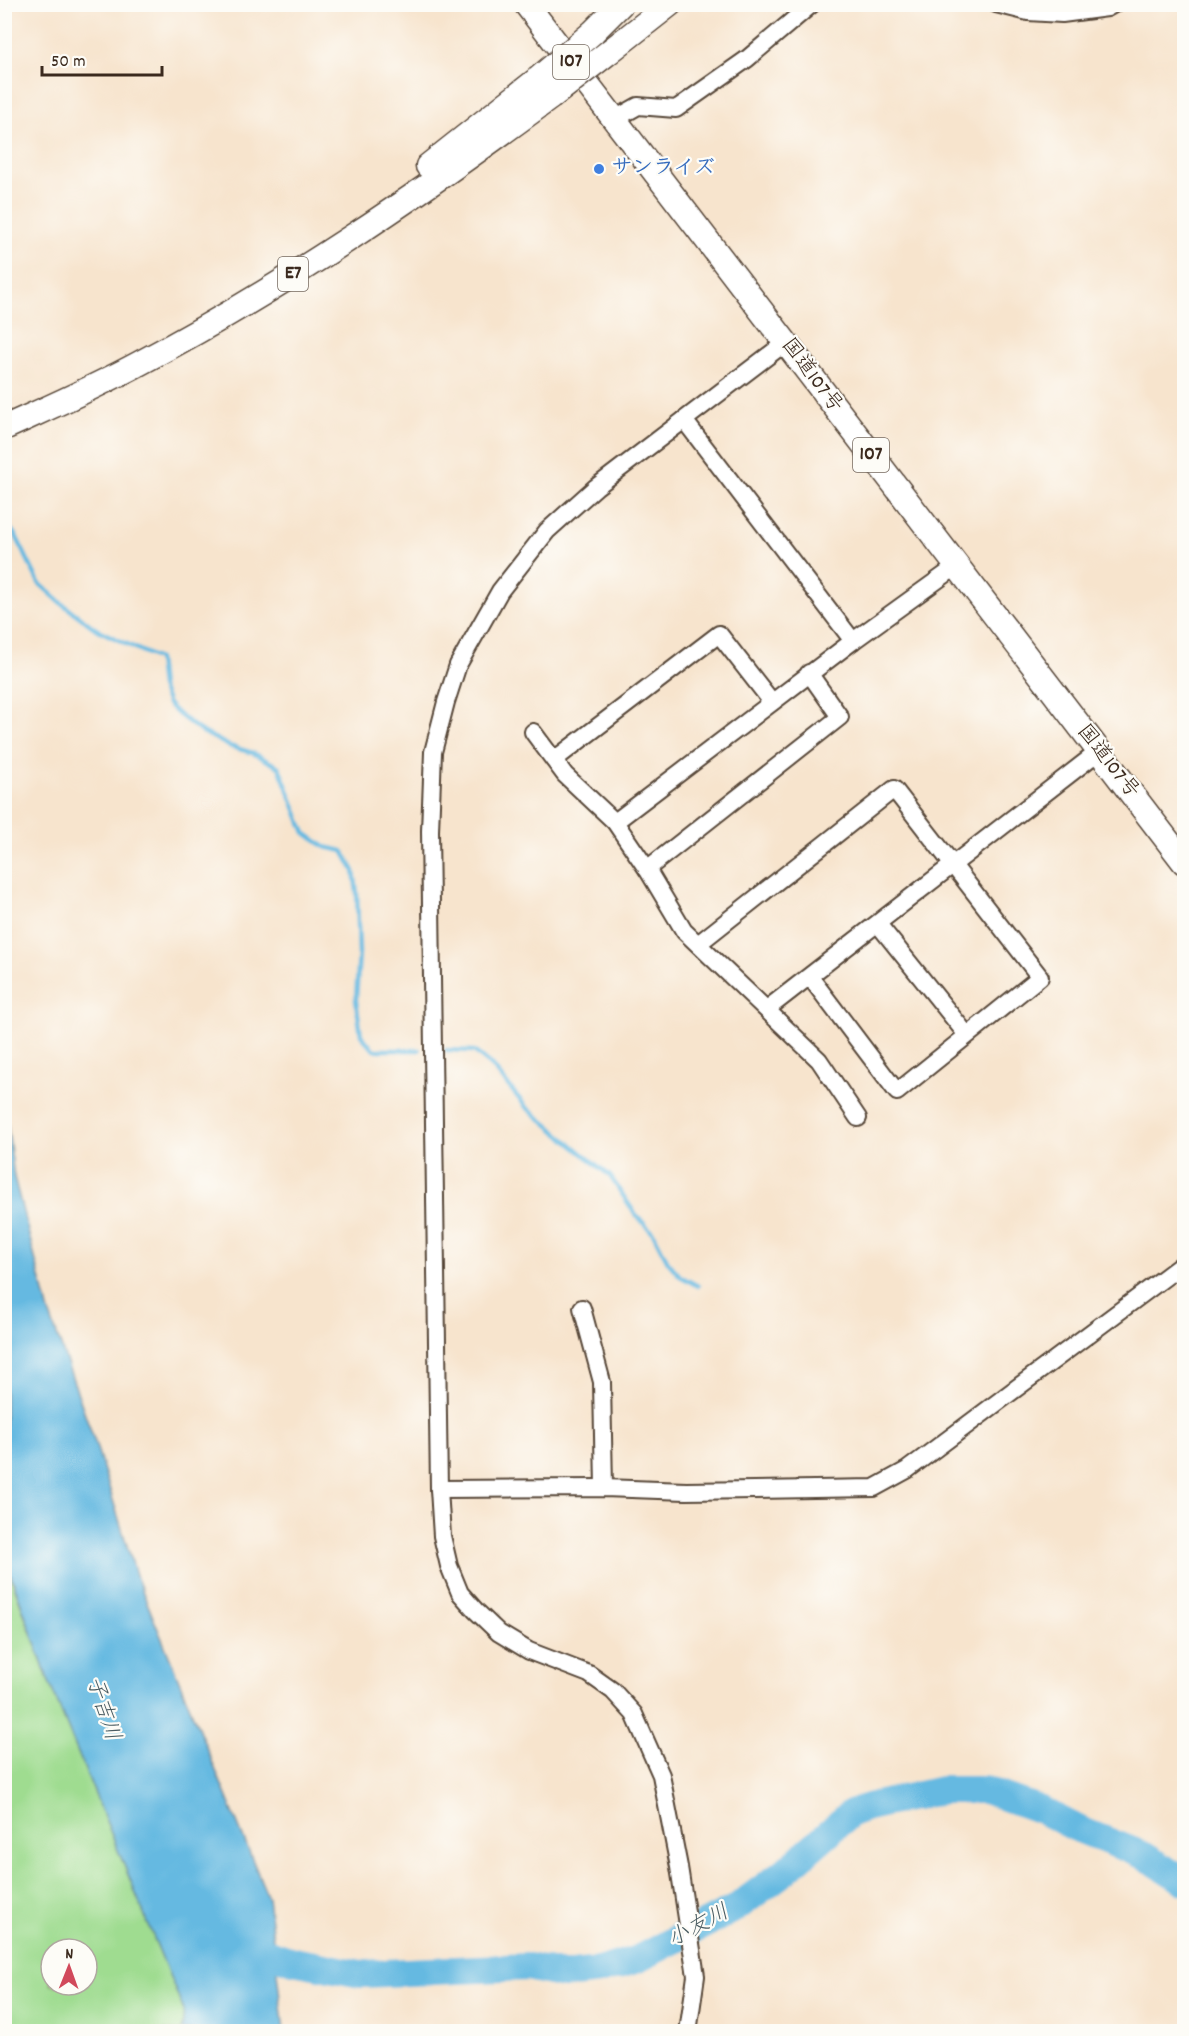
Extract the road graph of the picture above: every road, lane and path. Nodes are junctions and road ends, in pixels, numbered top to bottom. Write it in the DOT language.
graph roads {
  1 [pos="526,4"];
  2 [pos="621,4"];
  3 [pos="649,4"];
  4 [pos="665,4"];
  5 [pos="670,4"];
  6 [pos="812,4"];
  7 [pos="996,4"];
  8 [pos="1114,4"];
  9 [pos="601,43"];
  10 [pos="544,88"];
  11 [pos="615,119"];
  12 [pos="785,343"];
  13 [pos="684,420"];
  14 [pos="12,425"];
  15 [pos="957,566"];
  16 [pos="853,640"];
  17 [pos="809,674"];
  18 [pos="772,702"];
  19 [pos="533,732"];
  20 [pos="1098,752"];
  21 [pos="554,760"];
  22 [pos="615,822"];
  23 [pos="1185,862"];
  24 [pos="953,866"];
  25 [pos="647,869"];
  26 [pos="878,924"];
  27 [pos="698,944"];
  28 [pos="810,977"];
  29 [pos="767,1010"];
  30 [pos="967,1035"];
  31 [pos="858,1118"];
  32 [pos="1185,1263"];
  33 [pos="582,1308"];
  34 [pos="604,1488"];
  35 [pos="438,1489"];
  36 [pos="687,2031"];
  1 -- 11 [label="highway, 国道107号 / 107"];
  2 -- 9 [label="highway"];
  3 -- 9 [label="highway, E7"];
  4 -- 9 [label="highway, E7"];
  5 -- 9 [label="highway"];
  6 -- 11 [label="street"];
  7 -- 8 [label="street"];
  9 -- 10 [label="highway, E7"];
  10 -- 14 [label="highway, E7"];
  10 -- 14 [label="highway, E7"];
  11 -- 12 [label="highway, 国道107号 / 107"];
  12 -- 13 [label="street"];
  12 -- 15 [label="highway, 国道107号 / 107"];
  13 -- 16 [label="street"];
  13 -- 35 [label="street"];
  15 -- 16 [label="street"];
  15 -- 20 [label="highway, 国道107号 / 107"];
  16 -- 17 [label="street"];
  17 -- 18 [label="street"];
  17 -- 25 [label="street"];
  18 -- 21 [label="street"];
  18 -- 22 [label="street"];
  19 -- 21 [label="street"];
  20 -- 23 [label="highway, 国道107号 / 107"];
  20 -- 24 [label="street"];
  21 -- 22 [label="street"];
  22 -- 25 [label="street"];
  24 -- 26 [label="street"];
  24 -- 27 [label="street"];
  24 -- 30 [label="street"];
  25 -- 27 [label="street"];
  26 -- 28 [label="street"];
  26 -- 30 [label="street"];
  27 -- 29 [label="street"];
  28 -- 29 [label="street"];
  28 -- 30 [label="street"];
  29 -- 31 [label="street"];
  32 -- 34 [label="street"];
  33 -- 34 [label="street"];
  34 -- 35 [label="street"];
  35 -- 36 [label="street"];
}
